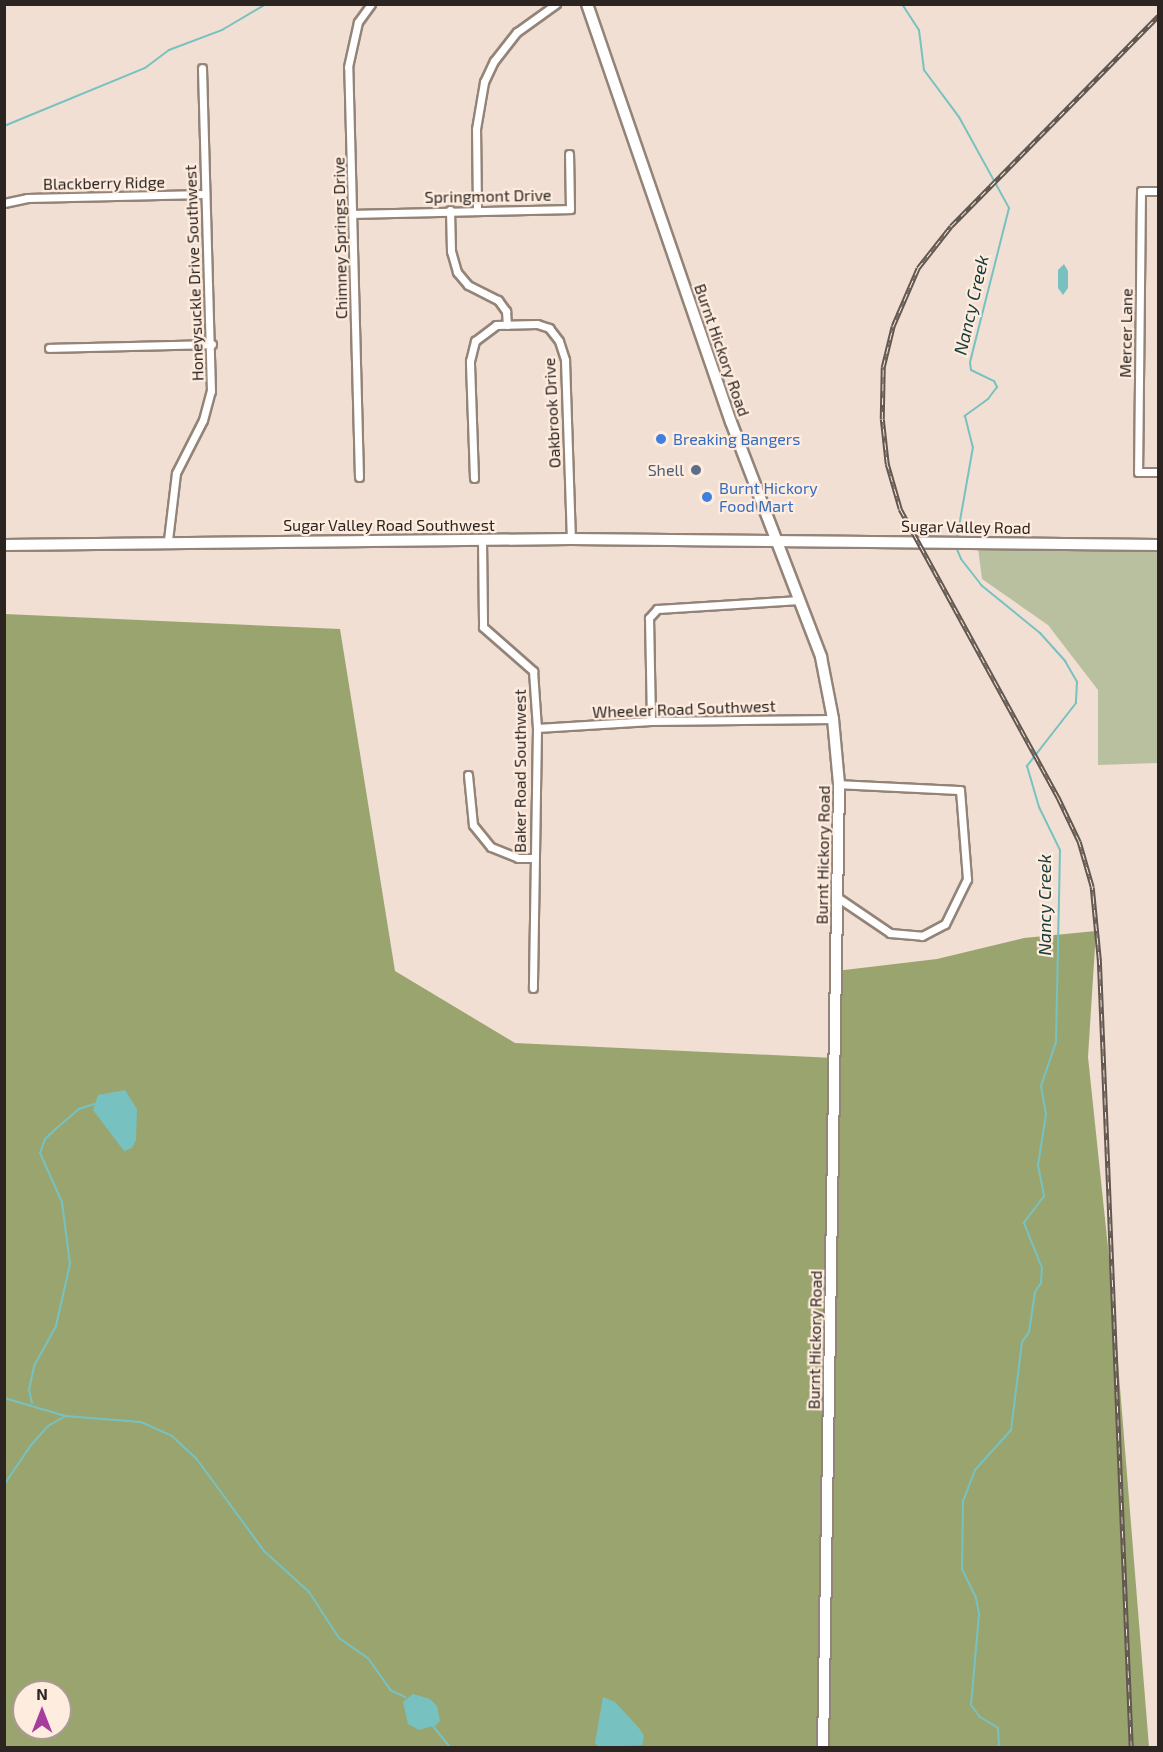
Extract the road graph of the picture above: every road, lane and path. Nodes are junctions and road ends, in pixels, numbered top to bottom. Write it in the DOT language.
graph roads {
  1 [pos="371,4"];
  2 [pos="556,4"];
  3 [pos="587,4"];
  4 [pos="201,68"];
  5 [pos="569,154"];
  6 [pos="1158,191"];
  7 [pos="205,194"];
  8 [pos="4,203"];
  9 [pos="477,208"];
  10 [pos="450,210"];
  11 [pos="353,214"];
  12 [pos="507,325"];
  13 [pos="212,344"];
  14 [pos="50,348"];
  15 [pos="1158,472"];
  16 [pos="359,477"];
  17 [pos="474,478"];
  18 [pos="571,539"];
  19 [pos="774,539"];
  20 [pos="168,540"];
  21 [pos="482,540"];
  22 [pos="4,544"];
  23 [pos="1158,545"];
  24 [pos="800,600"];
  25 [pos="833,719"];
  26 [pos="651,721"];
  27 [pos="537,728"];
  28 [pos="468,775"];
  29 [pos="839,784"];
  30 [pos="534,858"];
  31 [pos="837,897"];
  32 [pos="533,988"];
  33 [pos="823,1748"];
  1 -- 11 [label="street, Chimney Springs Drive"];
  2 -- 9 [label="street"];
  3 -- 19 [label="main road, Burnt Hickory Road"];
  4 -- 7 [label="street, Honeysuckle Drive Southwest"];
  5 -- 9 [label="street, Springmont Drive"];
  6 -- 15 [label="street, Mercer Lane"];
  7 -- 8 [label="street, Blackberry Ridge"];
  7 -- 13 [label="street, Honeysuckle Drive Southwest"];
  9 -- 10 [label="street, Springmont Drive"];
  10 -- 11 [label="street, Springmont Drive"];
  10 -- 12 [label="street"];
  11 -- 16 [label="street, Chimney Springs Drive"];
  12 -- 17 [label="street, Oakbrook Drive"];
  12 -- 18 [label="street, Oakbrook Drive"];
  13 -- 14 [label="street"];
  13 -- 20 [label="street, Honeysuckle Drive Southwest"];
  18 -- 19 [label="main road, Sugar Valley Road Southwest"];
  18 -- 21 [label="main road, Sugar Valley Road Southwest"];
  19 -- 23 [label="main road, Sugar Valley Road"];
  19 -- 24 [label="main road, Burnt Hickory Road"];
  20 -- 21 [label="main road, Sugar Valley Road Southwest"];
  20 -- 22 [label="main road, Sugar Valley Road Southwest"];
  21 -- 27 [label="street, Baker Road Southwest"];
  24 -- 25 [label="main road, Burnt Hickory Road"];
  24 -- 26 [label="street"];
  25 -- 26 [label="street, Wheeler Road Southwest"];
  25 -- 29 [label="main road, Burnt Hickory Road"];
  26 -- 27 [label="street, Wheeler Road Southwest"];
  27 -- 30 [label="street, Baker Road Southwest"];
  28 -- 30 [label="street"];
  29 -- 31 [label="main road, Burnt Hickory Road"];
  29 -- 31 [label="street"];
  30 -- 32 [label="street, Baker Road Southwest"];
  31 -- 33 [label="main road, Burnt Hickory Road"];
}
